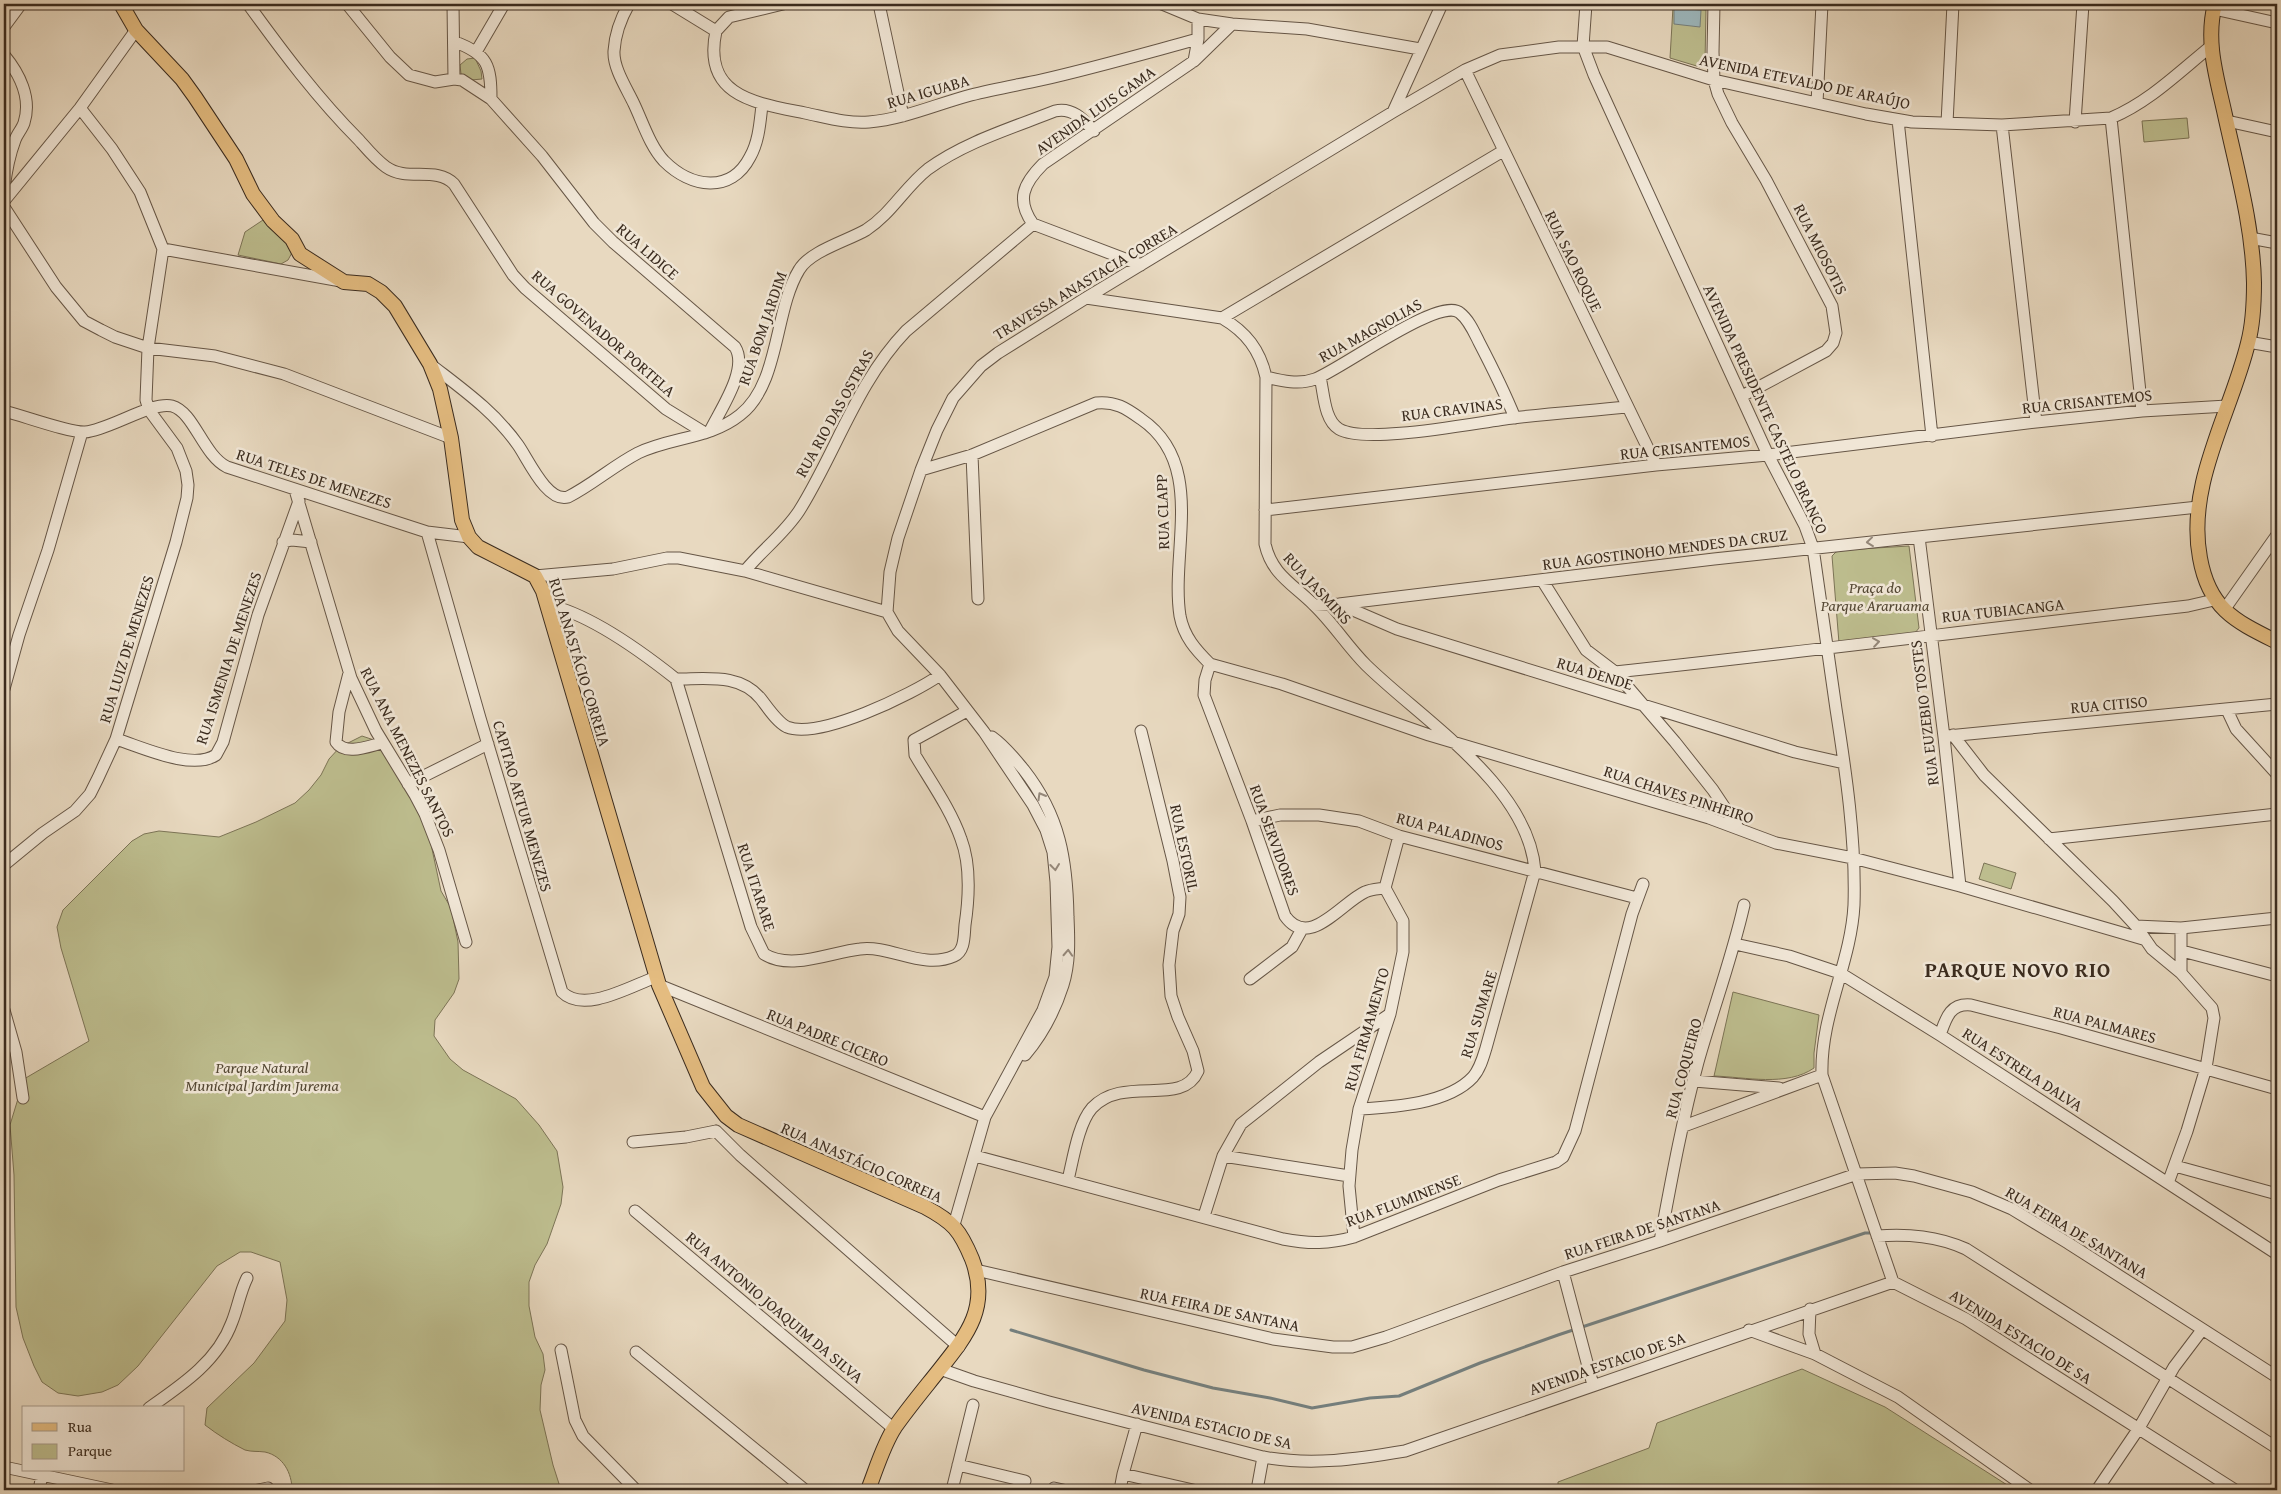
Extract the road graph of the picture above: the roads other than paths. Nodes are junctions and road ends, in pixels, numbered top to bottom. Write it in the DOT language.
graph roads {
  1 [pos="21,4"];
  2 [pos="121,4"];
  3 [pos="248,4"];
  4 [pos="347,4"];
  5 [pos="453,4"];
  6 [pos="504,4"];
  7 [pos="629,4"];
  8 [pos="672,4"];
  9 [pos="783,4"];
  10 [pos="879,4"];
  11 [pos="1162,4"];
  12 [pos="1442,4"];
  13 [pos="1586,4"];
  14 [pos="1714,4"];
  15 [pos="1822,4"];
  16 [pos="1953,4"];
  17 [pos="2083,4"];
  18 [pos="2215,6"];
  19 [pos="1198,19"];
  20 [pos="2277,22"];
  21 [pos="1232,24"];
  22 [pos="4,27"];
  23 [pos="136,30"];
  24 [pos="716,31"];
  25 [pos="1198,39"];
  26 [pos="455,42"];
  27 [pos="1583,46"];
  28 [pos="2210,47"];
  29 [pos="1420,49"];
  30 [pos="476,52"];
  31 [pos="4,55"];
  32 [pos="1194,61"];
  33 [pos="1465,70"];
  34 [pos="458,79"];
  35 [pos="1714,80"];
  36 [pos="491,99"];
  37 [pos="1817,103"];
  38 [pos="762,105"];
  39 [pos="80,108"];
  40 [pos="1393,112"];
  41 [pos="903,116"];
  42 [pos="2111,118"];
  43 [pos="1898,120"];
  44 [pos="2227,121"];
  45 [pos="2075,122"];
  46 [pos="1947,123"];
  47 [pos="2002,125"];
  48 [pos="1094,131"];
  49 [pos="2277,132"];
  50 [pos="1502,150"];
  51 [pos="4,189"];
  52 [pos="4,201"];
  53 [pos="4,207"];
  54 [pos="1033,224"];
  55 [pos="2250,238"];
  56 [pos="2277,243"];
  57 [pos="163,249"];
  58 [pos="1141,265"];
  59 [pos="344,282"];
  60 [pos="1086,298"];
  61 [pos="1222,318"];
  62 [pos="2248,342"];
  63 [pos="2277,347"];
  64 [pos="148,348"];
  65 [pos="430,364"];
  66 [pos="1266,377"];
  67 [pos="1320,377"];
  68 [pos="1742,396"];
  69 [pos="2227,406"];
  70 [pos="1627,407"];
  71 [pos="149,410"];
  72 [pos="4,411"];
  73 [pos="2142,411"];
  74 [pos="1515,418"];
  75 [pos="2036,422"];
  76 [pos="82,432"];
  77 [pos="707,432"];
  78 [pos="1932,436"];
  79 [pos="451,438"];
  80 [pos="1768,454"];
  81 [pos="972,455"];
  82 [pos="1656,465"];
  83 [pos="921,470"];
  84 [pos="297,495"];
  85 [pos="320,498"];
  86 [pos="2198,507"];
  87 [pos="1265,510"];
  88 [pos="302,514"];
  89 [pos="428,532"];
  90 [pos="2277,535"];
  91 [pos="469,537"];
  92 [pos="1919,537"];
  93 [pos="283,542"];
  94 [pos="311,542"];
  95 [pos="1813,548"];
  96 [pos="745,570"];
  97 [pos="536,576"];
  98 [pos="1542,580"];
  99 [pos="978,599"];
  100 [pos="1339,604"];
  101 [pos="548,605"];
  102 [pos="1314,605"];
  103 [pos="2219,605"];
  104 [pos="887,612"];
  105 [pos="1931,634"];
  106 [pos="2277,642"];
  107 [pos="1827,649"];
  108 [pos="1210,664"];
  109 [pos="1615,672"];
  110 [pos="349,673"];
  111 [pos="940,675"];
  112 [pos="676,679"];
  113 [pos="4,689"];
  114 [pos="1642,704"];
  115 [pos="2277,704"];
  116 [pos="2227,710"];
  117 [pos="967,712"];
  118 [pos="1680,716"];
  119 [pos="1141,732"];
  120 [pos="1669,735"];
  121 [pos="1948,736"];
  122 [pos="116,739"];
  123 [pos="382,743"];
  124 [pos="488,744"];
  125 [pos="1458,744"];
  126 [pos="1844,763"];
  127 [pos="2277,774"];
  128 [pos="408,784"];
  129 [pos="1718,797"];
  130 [pos="2277,814"];
  131 [pos="1709,818"];
  132 [pos="1252,821"];
  133 [pos="1739,829"];
  134 [pos="1399,836"];
  135 [pos="2049,839"];
  136 [pos="1853,858"];
  137 [pos="4,865"];
  138 [pos="1535,871"];
  139 [pos="1643,884"];
  140 [pos="1960,886"];
  141 [pos="1384,888"];
  142 [pos="1637,898"];
  143 [pos="1744,904"];
  144 [pos="2277,918"];
  145 [pos="2136,926"];
  146 [pos="2181,928"];
  147 [pos="1302,929"];
  148 [pos="2143,939"];
  149 [pos="466,942"];
  150 [pos="1735,944"];
  151 [pos="2182,951"];
  152 [pos="1840,973"];
  153 [pos="2181,973"];
  154 [pos="2277,976"];
  155 [pos="1250,979"];
  156 [pos="657,981"];
  157 [pos="4,1010"];
  158 [pos="1390,1014"];
  159 [pos="1940,1035"];
  160 [pos="2206,1068"];
  161 [pos="1822,1075"];
  162 [pos="1694,1081"];
  163 [pos="1782,1088"];
  164 [pos="2277,1089"];
  165 [pos="23,1098"];
  166 [pos="1359,1109"];
  167 [pos="726,1116"];
  168 [pos="984,1117"];
  169 [pos="1684,1126"];
  170 [pos="716,1131"];
  171 [pos="633,1142"];
  172 [pos="975,1156"];
  173 [pos="1223,1156"];
  174 [pos="2175,1166"];
  175 [pos="1857,1174"];
  176 [pos="1349,1176"];
  177 [pos="1068,1180"];
  178 [pos="2168,1183"];
  179 [pos="2277,1194"];
  180 [pos="635,1211"];
  181 [pos="1204,1216"];
  182 [pos="954,1225"];
  183 [pos="1877,1236"];
  184 [pos="1354,1237"];
  185 [pos="1660,1241"];
  186 [pos="2277,1254"];
  187 [pos="976,1270"];
  188 [pos="1563,1272"];
  189 [pos="247,1278"];
  190 [pos="1893,1282"];
  191 [pos="1810,1309"];
  192 [pos="1749,1330"];
  193 [pos="2202,1330"];
  194 [pos="959,1346"];
  195 [pos="561,1350"];
  196 [pos="636,1352"];
  197 [pos="1815,1354"];
  198 [pos="940,1369"];
  199 [pos="2167,1377"];
  200 [pos="2277,1377"];
  201 [pos="1593,1385"];
  202 [pos="973,1405"];
  203 [pos="152,1406"];
  204 [pos="1137,1424"];
  205 [pos="2139,1428"];
  206 [pos="894,1429"];
  207 [pos="2277,1448"];
  208 [pos="1263,1457"];
  209 [pos="958,1465"];
  210 [pos="4,1467"];
  211 [pos="22,1469"];
  212 [pos="46,1472"];
  213 [pos="1123,1474"];
  214 [pos="1026,1481"];
  215 [pos="39,1490"];
  216 [pos="112,1490"];
  217 [pos="636,1490"];
  218 [pos="805,1490"];
  219 [pos="868,1490"];
  220 [pos="952,1490"];
  221 [pos="1120,1490"];
  222 [pos="1193,1490"];
  223 [pos="1258,1490"];
  224 [pos="2030,1490"];
  225 [pos="2097,1490"];
  226 [pos="2235,1490"];
  1 -- 22 [label="street"];
  2 -- 23 [label="main road"];
  3 -- 77 [label="street, RUA GOVENADOR PORTELA"];
  4 -- 34 [label="street"];
  5 -- 26 [label="street"];
  6 -- 30 [label="street"];
  7 -- 38 [label="street"];
  8 -- 24 [label="street"];
  9 -- 24 [label="street"];
  10 -- 41 [label="street"];
  11 -- 19 [label="street"];
  12 -- 29 [label="street"];
  13 -- 27 [label="street, AVENIDA PRESIDENTE CASTELO BRANCO"];
  14 -- 35 [label="street, RUA MIOSOTIS"];
  15 -- 37 [label="street"];
  16 -- 46 [label="street"];
  17 -- 45 [label="street"];
  18 -- 20 [label="street"];
  18 -- 28 [label="main road"];
  19 -- 21 [label="street"];
  19 -- 25 [label="street"];
  21 -- 29 [label="street"];
  21 -- 32 [label="street, AVENIDA LUIS GAMA"];
  23 -- 39 [label="street"];
  23 -- 59 [label="main road"];
  24 -- 38 [label="street, RUA IGUABA"];
  25 -- 32 [label="street"];
  25 -- 41 [label="street, RUA IGUABA"];
  26 -- 30 [label="street"];
  26 -- 34 [label="street"];
  27 -- 33 [label="street, TRAVESSA ANASTACIA CORREA"];
  27 -- 35 [label="street, AVENIDA ETEVALDO DE ARAÚJO"];
  27 -- 68 [label="street, AVENIDA PRESIDENTE CASTELO BRANCO"];
  28 -- 42 [label="street, AVENIDA ETEVALDO DE ARAÚJO"];
  28 -- 44 [label="main road"];
  29 -- 40 [label="street"];
  30 -- 36 [label="street"];
  31 -- 51 [label="street"];
  32 -- 48 [label="street, AVENIDA LUIS GAMA"];
  33 -- 40 [label="street, TRAVESSA ANASTACIA CORREA"];
  33 -- 50 [label="street, RUA SAO ROQUE"];
  34 -- 36 [label="street, RUA LIDICE"];
  35 -- 37 [label="street, AVENIDA ETEVALDO DE ARAÚJO"];
  35 -- 68 [label="street, RUA MIOSOTIS"];
  36 -- 77 [label="street, RUA LIDICE"];
  37 -- 43 [label="street, AVENIDA ETEVALDO DE ARAÚJO"];
  38 -- 41 [label="street, RUA IGUABA"];
  39 -- 52 [label="street"];
  39 -- 57 [label="street"];
  40 -- 58 [label="street, TRAVESSA ANASTACIA CORREA"];
  42 -- 45 [label="street, AVENIDA ETEVALDO DE ARAÚJO"];
  42 -- 73 [label="street"];
  43 -- 46 [label="street, AVENIDA ETEVALDO DE ARAÚJO"];
  43 -- 78 [label="street"];
  44 -- 49 [label="street"];
  44 -- 55 [label="main road"];
  45 -- 47 [label="street, AVENIDA ETEVALDO DE ARAÚJO"];
  46 -- 47 [label="street, AVENIDA ETEVALDO DE ARAÚJO"];
  47 -- 75 [label="street"];
  48 -- 54 [label="street, AVENIDA LUIS GAMA"];
  48 -- 77 [label="street, RUA BOM JARDIM"];
  50 -- 61 [label="street"];
  50 -- 70 [label="street, RUA SAO ROQUE"];
  53 -- 64 [label="street"];
  54 -- 58 [label="street"];
  54 -- 96 [label="street, RUA RIO DAS OSTRAS"];
  55 -- 56 [label="street"];
  55 -- 62 [label="main road"];
  57 -- 59 [label="street"];
  57 -- 64 [label="street"];
  58 -- 60 [label="street, TRAVESSA ANASTACIA CORREA"];
  59 -- 65 [label="main road"];
  60 -- 61 [label="street, RUA JASMINS"];
  60 -- 83 [label="street, TRAVESSA ANASTACIA CORREA"];
  61 -- 66 [label="street, RUA JASMINS"];
  62 -- 63 [label="street"];
  62 -- 69 [label="main road"];
  64 -- 71 [label="street"];
  64 -- 79 [label="street"];
  65 -- 77 [label="street, RUA BOM JARDIM"];
  65 -- 79 [label="main road"];
  66 -- 67 [label="street, RUA MAGNOLIAS"];
  66 -- 87 [label="street, RUA JASMINS"];
  67 -- 74 [label="street, RUA CRAVINAS"];
  67 -- 74 [label="street, RUA MAGNOLIAS"];
  68 -- 80 [label="street, AVENIDA PRESIDENTE CASTELO BRANCO"];
  69 -- 73 [label="street, RUA CRISANTEMOS"];
  69 -- 86 [label="main road"];
  70 -- 74 [label="street, RUA CRAVINAS"];
  70 -- 82 [label="street, RUA SAO ROQUE"];
  71 -- 76 [label="street, RUA TELES DE MENEZES"];
  71 -- 84 [label="street, RUA TELES DE MENEZES"];
  71 -- 122 [label="street, RUA LUIZ DE MENEZES"];
  72 -- 76 [label="street, RUA TELES DE MENEZES"];
  73 -- 75 [label="street, RUA CRISANTEMOS"];
  75 -- 78 [label="street, RUA CRISANTEMOS"];
  76 -- 113 [label="street"];
  78 -- 80 [label="street, RUA CRISANTEMOS"];
  79 -- 91 [label="main road"];
  80 -- 82 [label="street, RUA CRISANTEMOS"];
  80 -- 95 [label="street, AVENIDA PRESIDENTE CASTELO BRANCO"];
  81 -- 83 [label="street, RUA CLAPP"];
  81 -- 99 [label="street"];
  81 -- 108 [label="street, RUA CLAPP"];
  82 -- 87 [label="street, RUA CRISANTEMOS"];
  83 -- 104 [label="street, TRAVESSA ANASTACIA CORREA"];
  84 -- 85 [label="street, RUA TELES DE MENEZES"];
  84 -- 88 [label="street, RUA ANA MENEZES SANTOS"];
  84 -- 93 [label="street, RUA ISMENIA DE MENEZES"];
  85 -- 88 [label="street"];
  85 -- 89 [label="street, RUA TELES DE MENEZES"];
  86 -- 92 [label="street, RUA AGOSTINOHO MENDES DA CRUZ"];
  86 -- 103 [label="main road"];
  87 -- 102 [label="street, RUA JASMINS"];
  88 -- 94 [label="street, RUA ANA MENEZES SANTOS"];
  89 -- 91 [label="street, RUA TELES DE MENEZES"];
  89 -- 124 [label="street, CAPITAO ARTUR MENEZES"];
  90 -- 103 [label="street"];
  91 -- 97 [label="main road, RUA ANASTÁCIO CORREIA"];
  92 -- 95 [label="street, RUA AGOSTINOHO MENDES DA CRUZ, one-way"];
  92 -- 105 [label="street, RUA EUZEBIO TOSTES"];
  93 -- 94 [label="street"];
  93 -- 122 [label="street, RUA ISMENIA DE MENEZES"];
  94 -- 110 [label="street, RUA ANA MENEZES SANTOS"];
  95 -- 98 [label="street, RUA AGOSTINOHO MENDES DA CRUZ"];
  95 -- 107 [label="street, AVENIDA PRESIDENTE CASTELO BRANCO"];
  96 -- 97 [label="street"];
  96 -- 104 [label="street"];
  97 -- 101 [label="main road, RUA ANASTÁCIO CORREIA"];
  98 -- 100 [label="street, RUA AGOSTINOHO MENDES DA CRUZ"];
  98 -- 109 [label="street"];
  100 -- 102 [label="street, RUA AGOSTINOHO MENDES DA CRUZ"];
  100 -- 114 [label="street, RUA DENDE"];
  101 -- 112 [label="street"];
  101 -- 156 [label="main road, RUA ANASTÁCIO CORREIA"];
  102 -- 125 [label="street, RUA JASMINS"];
  103 -- 105 [label="street, RUA TUBIACANGA"];
  103 -- 106 [label="main road"];
  104 -- 111 [label="street"];
  107 -- 105 [label="street, RUA TUBIACANGA, one-way"];
  105 -- 121 [label="street, RUA EUZEBIO TOSTES"];
  107 -- 109 [label="street, RUA TUBIACANGA"];
  107 -- 126 [label="street, AVENIDA PRESIDENTE CASTELO BRANCO"];
  108 -- 125 [label="street, RUA CHAVES PINHEIRO"];
  108 -- 132 [label="street, RUA SERVIDORES"];
  109 -- 114 [label="street"];
  110 -- 123 [label="street, RUA ANA MENEZES SANTOS"];
  110 -- 123 [label="street"];
  111 -- 112 [label="street"];
  111 -- 117 [label="street"];
  112 -- 117 [label="street, RUA ITARARE"];
  114 -- 118 [label="street, RUA DENDE"];
  114 -- 120 [label="street"];
  115 -- 116 [label="street, RUA CITISO"];
  116 -- 121 [label="street, RUA CITISO"];
  116 -- 127 [label="street"];
  117 -- 168 [label="street"];
  118 -- 120 [label="street"];
  118 -- 126 [label="street, RUA DENDE"];
  119 -- 177 [label="street, RUA ESTORIL"];
  120 -- 129 [label="street"];
  121 -- 135 [label="street"];
  121 -- 140 [label="street, RUA EUZEBIO TOSTES"];
  122 -- 137 [label="street, RUA LUIZ DE MENEZES"];
  123 -- 128 [label="street, RUA ANA MENEZES SANTOS"];
  124 -- 128 [label="street"];
  124 -- 156 [label="street, CAPITAO ARTUR MENEZES"];
  125 -- 131 [label="street, RUA CHAVES PINHEIRO"];
  125 -- 138 [label="street, RUA JASMINS"];
  126 -- 136 [label="street, AVENIDA PRESIDENTE CASTELO BRANCO"];
  128 -- 149 [label="street, RUA ANA MENEZES SANTOS"];
  129 -- 131 [label="street"];
  129 -- 133 [label="street"];
  130 -- 135 [label="street"];
  131 -- 133 [label="street, RUA CHAVES PINHEIRO"];
  132 -- 134 [label="street, RUA PALADINOS"];
  132 -- 147 [label="street, RUA SERVIDORES"];
  133 -- 136 [label="street, RUA CHAVES PINHEIRO"];
  134 -- 138 [label="street, RUA PALADINOS"];
  134 -- 141 [label="street"];
  135 -- 145 [label="street"];
  136 -- 140 [label="street, RUA CHAVES PINHEIRO"];
  136 -- 152 [label="street, AVENIDA PRESIDENTE CASTELO BRANCO"];
  138 -- 142 [label="street, RUA PALADINOS"];
  138 -- 166 [label="street, RUA SUMARE"];
  139 -- 142 [label="street, RUA FLUMINENSE"];
  140 -- 148 [label="street, RUA CHAVES PINHEIRO"];
  141 -- 147 [label="street"];
  141 -- 158 [label="street, RUA FIRMAMENTO"];
  142 -- 184 [label="street, RUA FLUMINENSE"];
  143 -- 150 [label="street, RUA COQUEIRO"];
  144 -- 146 [label="street"];
  145 -- 146 [label="street"];
  145 -- 148 [label="street"];
  146 -- 151 [label="street"];
  147 -- 155 [label="street"];
  148 -- 153 [label="street"];
  150 -- 152 [label="street, RUA ESTRELA DALVA"];
  150 -- 162 [label="street, RUA COQUEIRO"];
  151 -- 153 [label="street"];
  151 -- 154 [label="street"];
  152 -- 159 [label="street, RUA ESTRELA DALVA"];
  152 -- 161 [label="street, AVENIDA PRESIDENTE CASTELO BRANCO"];
  153 -- 160 [label="street"];
  156 -- 167 [label="main road, RUA ANASTÁCIO CORREIA"];
  156 -- 168 [label="street, RUA PADRE CICERO"];
  157 -- 165 [label="street"];
  158 -- 166 [label="street, RUA FIRMAMENTO"];
  158 -- 173 [label="street"];
  159 -- 160 [label="street, RUA PALMARES"];
  159 -- 178 [label="street, RUA ESTRELA DALVA"];
  160 -- 164 [label="street, RUA PALMARES"];
  160 -- 174 [label="street"];
  161 -- 163 [label="street"];
  161 -- 175 [label="street, AVENIDA PRESIDENTE CASTELO BRANCO"];
  162 -- 163 [label="street"];
  162 -- 169 [label="street, RUA COQUEIRO"];
  163 -- 169 [label="street"];
  166 -- 176 [label="street, RUA FIRMAMENTO"];
  167 -- 170 [label="street"];
  167 -- 182 [label="main road, RUA ANASTÁCIO CORREIA"];
  168 -- 172 [label="street"];
  169 -- 185 [label="street, RUA COQUEIRO"];
  170 -- 171 [label="street"];
  170 -- 194 [label="street"];
  172 -- 177 [label="street, RUA FLUMINENSE"];
  172 -- 182 [label="street"];
  173 -- 176 [label="street"];
  173 -- 181 [label="street"];
  174 -- 178 [label="street"];
  174 -- 179 [label="street"];
  175 -- 183 [label="street, AVENIDA PRESIDENTE CASTELO BRANCO"];
  175 -- 185 [label="street, RUA FEIRA DE SANTANA"];
  175 -- 193 [label="street, RUA FEIRA DE SANTANA"];
  176 -- 184 [label="street, RUA FIRMAMENTO"];
  177 -- 181 [label="street, RUA FLUMINENSE"];
  178 -- 186 [label="street, RUA ESTRELA DALVA"];
  180 -- 206 [label="street, RUA ANTONIO JOAQUIM DA SILVA"];
  181 -- 184 [label="street, RUA FLUMINENSE"];
  182 -- 187 [label="main road, RUA ANASTÁCIO CORREIA"];
  183 -- 190 [label="street, AVENIDA PRESIDENTE CASTELO BRANCO"];
  183 -- 199 [label="street"];
  185 -- 188 [label="street, RUA FEIRA DE SANTANA"];
  187 -- 188 [label="street, RUA FEIRA DE SANTANA"];
  187 -- 194 [label="main road, RUA ANASTÁCIO CORREIA"];
  188 -- 201 [label="street"];
  189 -- 203 [label="street"];
  190 -- 191 [label="street, AVENIDA ESTACIO DE SA"];
  190 -- 205 [label="street, AVENIDA ESTACIO DE SA"];
  191 -- 192 [label="street, AVENIDA ESTACIO DE SA"];
  191 -- 197 [label="street"];
  192 -- 197 [label="street"];
  192 -- 201 [label="street, AVENIDA ESTACIO DE SA"];
  193 -- 199 [label="street"];
  193 -- 200 [label="street, RUA FEIRA DE SANTANA"];
  194 -- 198 [label="main road, RUA ANASTÁCIO CORREIA"];
  195 -- 217 [label="street"];
  196 -- 218 [label="street"];
  197 -- 224 [label="street"];
  198 -- 204 [label="street, AVENIDA ESTACIO DE SA"];
  198 -- 206 [label="main road, RUA ANASTÁCIO CORREIA"];
  199 -- 205 [label="street"];
  199 -- 207 [label="street"];
  201 -- 208 [label="street, AVENIDA ESTACIO DE SA"];
  202 -- 209 [label="street"];
  204 -- 208 [label="street, AVENIDA ESTACIO DE SA"];
  204 -- 213 [label="street"];
  205 -- 225 [label="street"];
  205 -- 226 [label="street, AVENIDA ESTACIO DE SA"];
  206 -- 219 [label="main road, RUA ANASTÁCIO CORREIA"];
  208 -- 223 [label="street"];
  209 -- 214 [label="street"];
  209 -- 220 [label="street"];
  210 -- 211 [label="street"];
  212 -- 215 [label="street"];
  212 -- 216 [label="street"];
  213 -- 221 [label="street"];
  213 -- 222 [label="street"];
}
